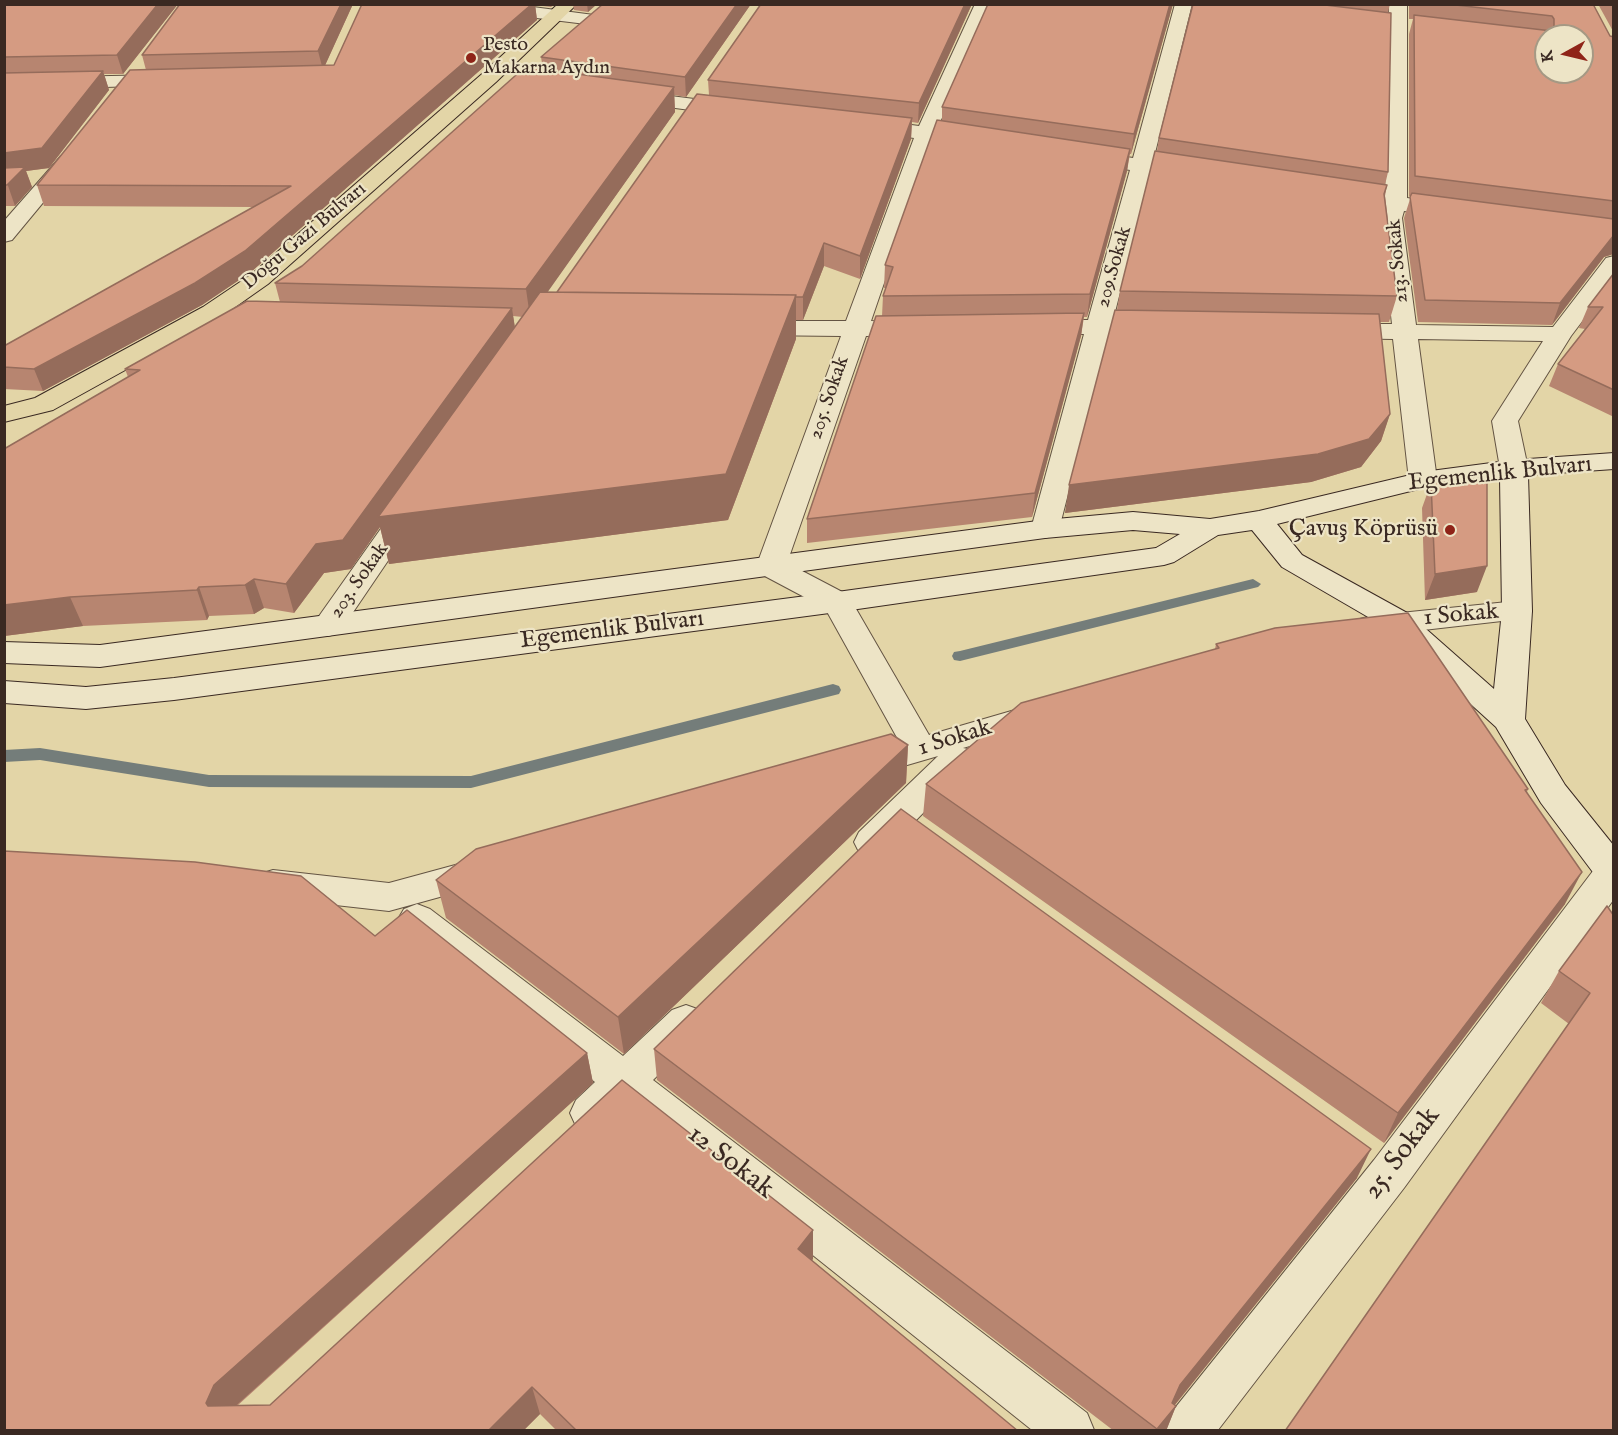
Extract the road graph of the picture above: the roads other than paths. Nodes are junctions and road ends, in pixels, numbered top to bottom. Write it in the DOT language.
graph roads {
  1 [pos="463,4"];
  2 [pos="611,4"];
  3 [pos="984,4"];
  4 [pos="1184,4"];
  5 [pos="562,10"];
  6 [pos="1402,19"];
  7 [pos="594,20"];
  8 [pos="1376,22"];
  9 [pos="577,36"];
  10 [pos="142,64"];
  11 [pos="128,81"];
  12 [pos="187,81"];
  13 [pos="4,84"];
  14 [pos="615,95"];
  15 [pos="114,100"];
  16 [pos="752,112"];
  17 [pos="845,123"];
  18 [pos="926,132"];
  19 [pos="994,142"];
  20 [pos="79,147"];
  21 [pos="1063,153"];
  22 [pos="1143,166"];
  23 [pos="57,175"];
  24 [pos="1212,176"];
  25 [pos="26,179"];
  26 [pos="1327,193"];
  27 [pos="1396,203"];
  28 [pos="1476,214"];
  29 [pos="4,235"];
  30 [pos="1614,263"];
  31 [pos="1098,326"];
  32 [pos="1017,327"];
  33 [pos="725,328"];
  34 [pos="936,328"];
  35 [pos="1181,328"];
  36 [pos="854,330"];
  37 [pos="1311,331"];
  38 [pos="1406,332"];
  39 [pos="1560,334"];
  40 [pos="4,414"];
  41 [pos="1614,461"];
  42 [pos="1514,468"];
  43 [pos="1423,480"];
  44 [pos="422,490"];
  45 [pos="1259,520"];
  46 [pos="1210,528"];
  47 [pos="1045,530"];
  48 [pos="771,567"];
  49 [pos="837,602"];
  50 [pos="1517,611"];
  51 [pos="1398,621"];
  52 [pos="328,626"];
  53 [pos="1341,630"];
  54 [pos="4,652"];
  55 [pos="4,692"];
  56 [pos="1062,707"];
  57 [pos="1508,719"];
  58 [pos="982,731"];
  59 [pos="920,749"];
  60 [pos="841,772"];
  61 [pos="512,863"];
  62 [pos="846,867"];
  63 [pos="1613,873"];
  64 [pos="242,881"];
  65 [pos="389,897"];
  66 [pos="710,998"];
  67 [pos="626,1081"];
  68 [pos="564,1138"];
  69 [pos="1070,1431"];
  70 [pos="1188,1431"];
  1 -- 5 [label="street"];
  2 -- 7 [label="main road"];
  3 -- 18 [label="street, 205. Sokak"];
  4 -- 22 [label="street, 209.Sokak"];
  5 -- 7 [label="street"];
  5 -- 40 [label="main road, Doğu Gazi Bulvarı"];
  6 -- 8 [label="street"];
  6 -- 27 [label="street, 213. Sokak"];
  7 -- 9 [label="main road"];
  10 -- 11 [label="street"];
  11 -- 12 [label="street"];
  11 -- 13 [label="street"];
  11 -- 15 [label="street"];
  14 -- 16 [label="street"];
  17 -- 18 [label="street"];
  18 -- 19 [label="street"];
  18 -- 36 [label="street, 205. Sokak"];
  20 -- 23 [label="street"];
  21 -- 22 [label="street"];
  22 -- 24 [label="street"];
  22 -- 31 [label="street, 209.Sokak"];
  23 -- 25 [label="street"];
  23 -- 29 [label="street"];
  26 -- 27 [label="street"];
  27 -- 28 [label="street"];
  27 -- 38 [label="street, 213. Sokak"];
  30 -- 39 [label="street"];
  31 -- 32 [label="street"];
  31 -- 35 [label="street"];
  31 -- 47 [label="street, 209.Sokak"];
  33 -- 36 [label="street"];
  34 -- 36 [label="street"];
  36 -- 48 [label="street, 205. Sokak"];
  37 -- 38 [label="street"];
  38 -- 39 [label="street"];
  38 -- 43 [label="street, 213. Sokak"];
  39 -- 42 [label="street"];
  41 -- 42 [label="street, Egemenlik Bulvarı"];
  42 -- 43 [label="street, Egemenlik Bulvarı"];
  42 -- 50 [label="street"];
  43 -- 45 [label="street, Egemenlik Bulvarı"];
  44 -- 52 [label="street, 203. Sokak"];
  45 -- 46 [label="street, Egemenlik Bulvarı"];
  45 -- 51 [label="street"];
  46 -- 47 [label="street, Egemenlik Bulvarı"];
  46 -- 49 [label="street, Egemenlik Bulvarı"];
  47 -- 48 [label="street, Egemenlik Bulvarı"];
  48 -- 49 [label="street"];
  48 -- 52 [label="street, Egemenlik Bulvarı"];
  49 -- 55 [label="street, Egemenlik Bulvarı"];
  49 -- 59 [label="street"];
  50 -- 51 [label="street, 1 Sokak"];
  50 -- 57 [label="street"];
  51 -- 53 [label="street, 1 Sokak"];
  51 -- 57 [label="street"];
  52 -- 54 [label="street, Egemenlik Bulvarı"];
  56 -- 58 [label="street, 1 Sokak"];
  57 -- 63 [label="street"];
  58 -- 59 [label="street, 1 Sokak"];
  58 -- 62 [label="street"];
  59 -- 60 [label="street, 1 Sokak"];
  61 -- 65 [label="street"];
  63 -- 70 [label="street, 25. Sokak"];
  64 -- 65 [label="street"];
  65 -- 67 [label="street, 12 Sokak"];
  66 -- 67 [label="street"];
  67 -- 68 [label="street"];
  67 -- 69 [label="street, 12 Sokak"];
}
